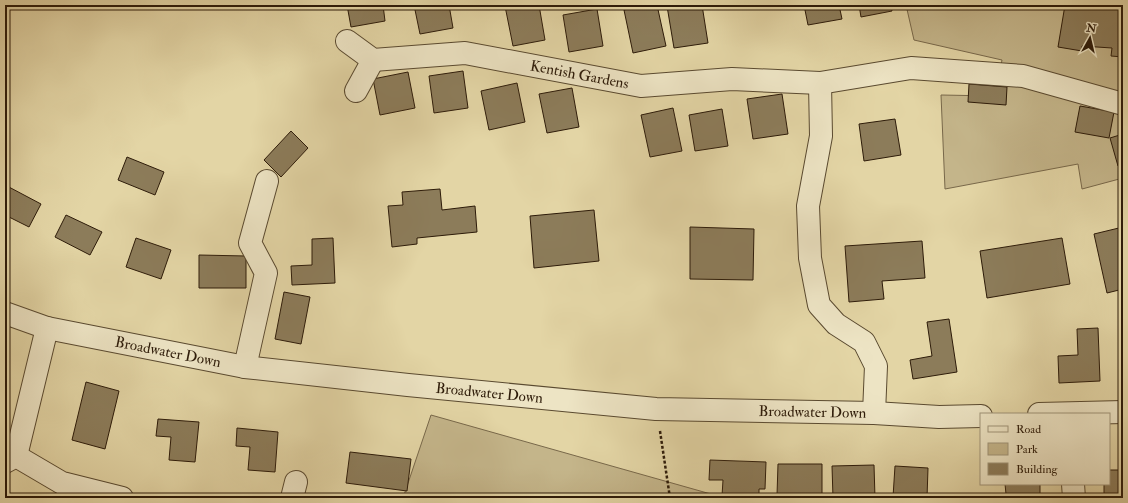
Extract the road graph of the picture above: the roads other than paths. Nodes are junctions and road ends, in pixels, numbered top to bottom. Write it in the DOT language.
graph roads {
  1 [pos="347,41"];
  2 [pos="373,60"];
  3 [pos="820,83"];
  4 [pos="356,91"];
  5 [pos="1123,104"];
  6 [pos="267,181"];
  7 [pos="5,313"];
  8 [pos="47,328"];
  9 [pos="245,367"];
  10 [pos="1123,412"];
  11 [pos="874,413"];
  12 [pos="1071,413"];
  13 [pos="980,416"];
  14 [pos="10,459"];
  15 [pos="1073,485"];
  16 [pos="122,498"];
  17 [pos="1074,498"];
  1 -- 2 [label="street"];
  2 -- 3 [label="street, Kentish Gardens"];
  2 -- 4 [label="street"];
  3 -- 5 [label="street, Kentish Gardens"];
  3 -- 11 [label="street"];
  6 -- 9 [label="street"];
  7 -- 8 [label="street, Broadwater Down"];
  8 -- 9 [label="street, Broadwater Down"];
  8 -- 14 [label="street"];
  9 -- 11 [label="street, Broadwater Down"];
  10 -- 12 [label="street"];
  11 -- 13 [label="street, Broadwater Down"];
  14 -- 16 [label="street"];
  15 -- 17 [label="street"];
}
